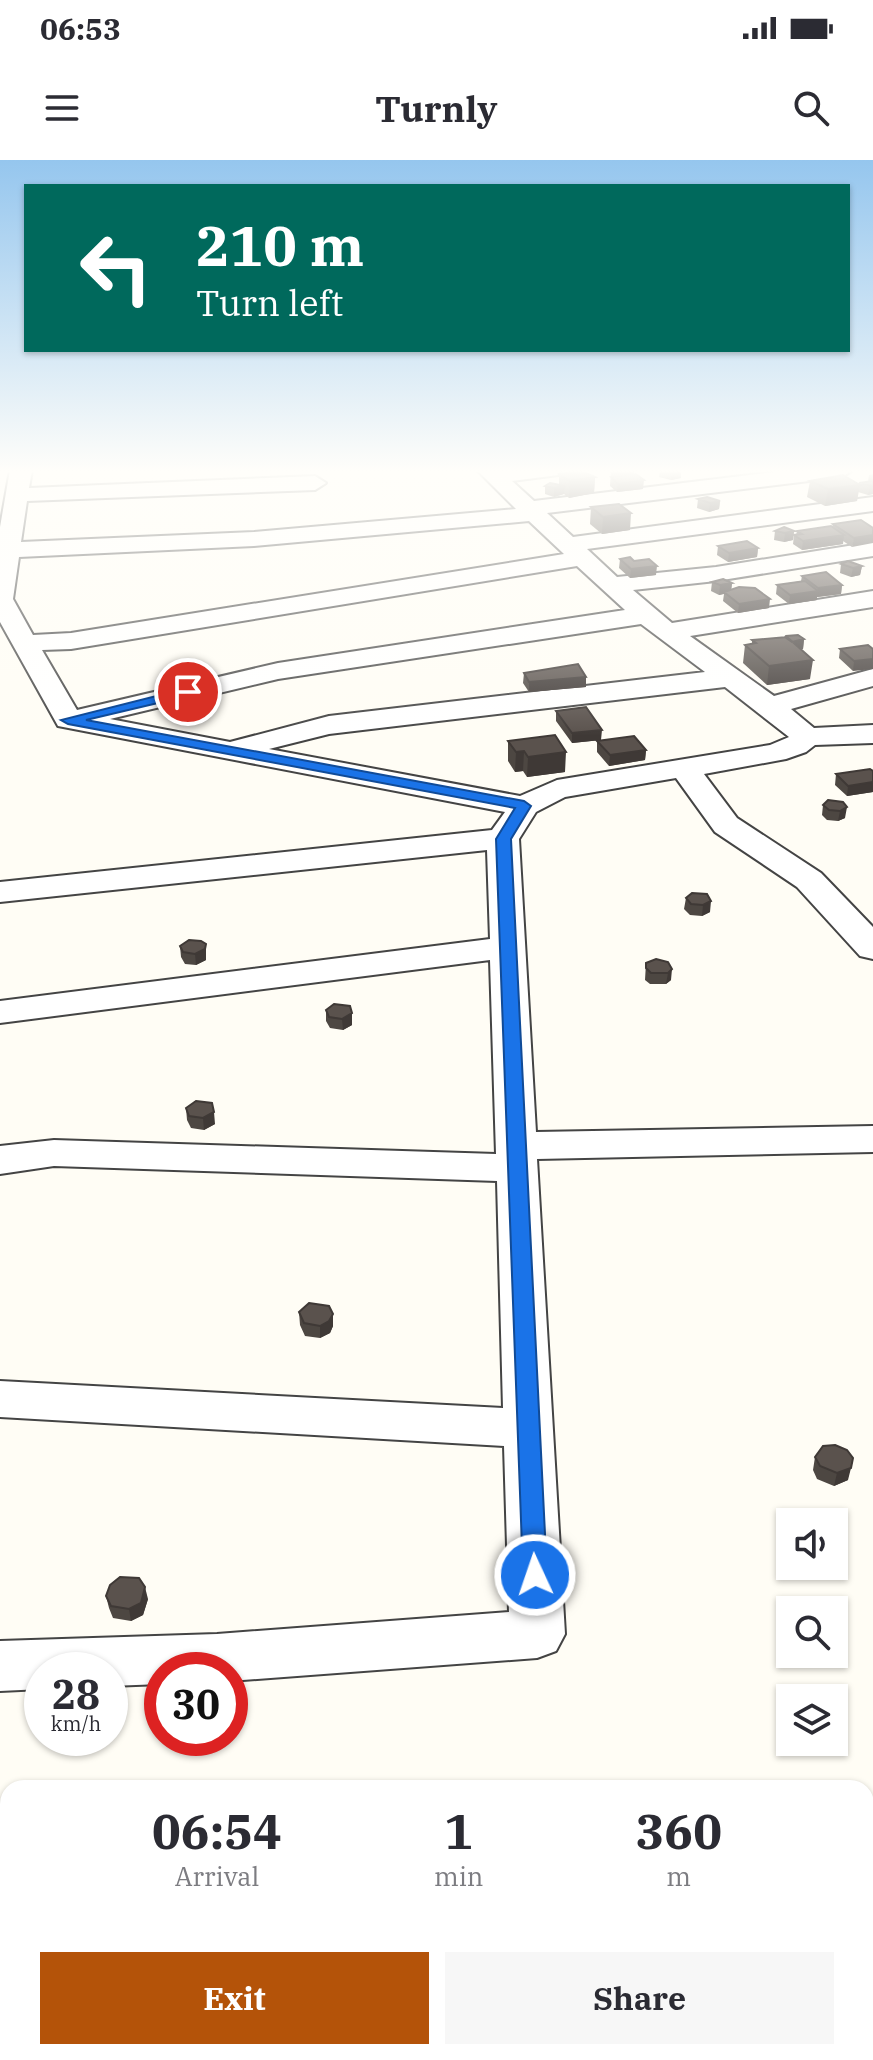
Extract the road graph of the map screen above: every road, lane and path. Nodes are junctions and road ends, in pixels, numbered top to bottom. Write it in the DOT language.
graph roads {
  1 [pos="6,559"];
  2 [pos="538,559"];
  3 [pos="584,559"];
  4 [pos="812,559"];
  5 [pos="614,585"];
  6 [pos="873,599"];
  7 [pos="646,615"];
  8 [pos="668,632"];
  9 [pos="24,643"];
  10 [pos="873,677"];
  11 [pos="728,678"];
  12 [pos="773,705"];
  13 [pos="68,720"];
  14 [pos="873,734"];
  15 [pos="807,737"];
  16 [pos="228,750"];
  17 [pos="685,769"];
  18 [pos="514,822"];
  19 [pos="0,892"];
  20 [pos="860,928"];
  21 [pos="508,947"];
  22 [pos="873,948"];
  23 [pos="0,1012"];
  24 [pos="873,1139"];
  25 [pos="517,1157"];
  26 [pos="0,1160"];
  27 [pos="0,1399"];
  28 [pos="528,1428"];
  29 [pos="0,1666"];
  1 -- 9 [label="street"];
  2 -- 9 [label="street"];
  3 -- 5 [label="street"];
  4 -- 5 [label="street"];
  5 -- 7 [label="street"];
  6 -- 8 [label="street"];
  7 -- 8 [label="street"];
  7 -- 13 [label="street"];
  8 -- 11 [label="street"];
  9 -- 13 [label="street"];
  10 -- 12 [label="street"];
  11 -- 12 [label="street"];
  11 -- 16 [label="street"];
  12 -- 15 [label="street"];
  13 -- 16 [label="street"];
  14 -- 15 [label="street"];
  15 -- 17 [label="street"];
  16 -- 18 [label="street"];
  17 -- 18 [label="street"];
  17 -- 20 [label="street"];
  18 -- 19 [label="street"];
  18 -- 21 [label="street"];
  20 -- 22 [label="street"];
  21 -- 23 [label="street"];
  21 -- 25 [label="street"];
  24 -- 25 [label="street"];
  25 -- 26 [label="street"];
  25 -- 28 [label="street"];
  27 -- 28 [label="street"];
  28 -- 29 [label="street"];
}
